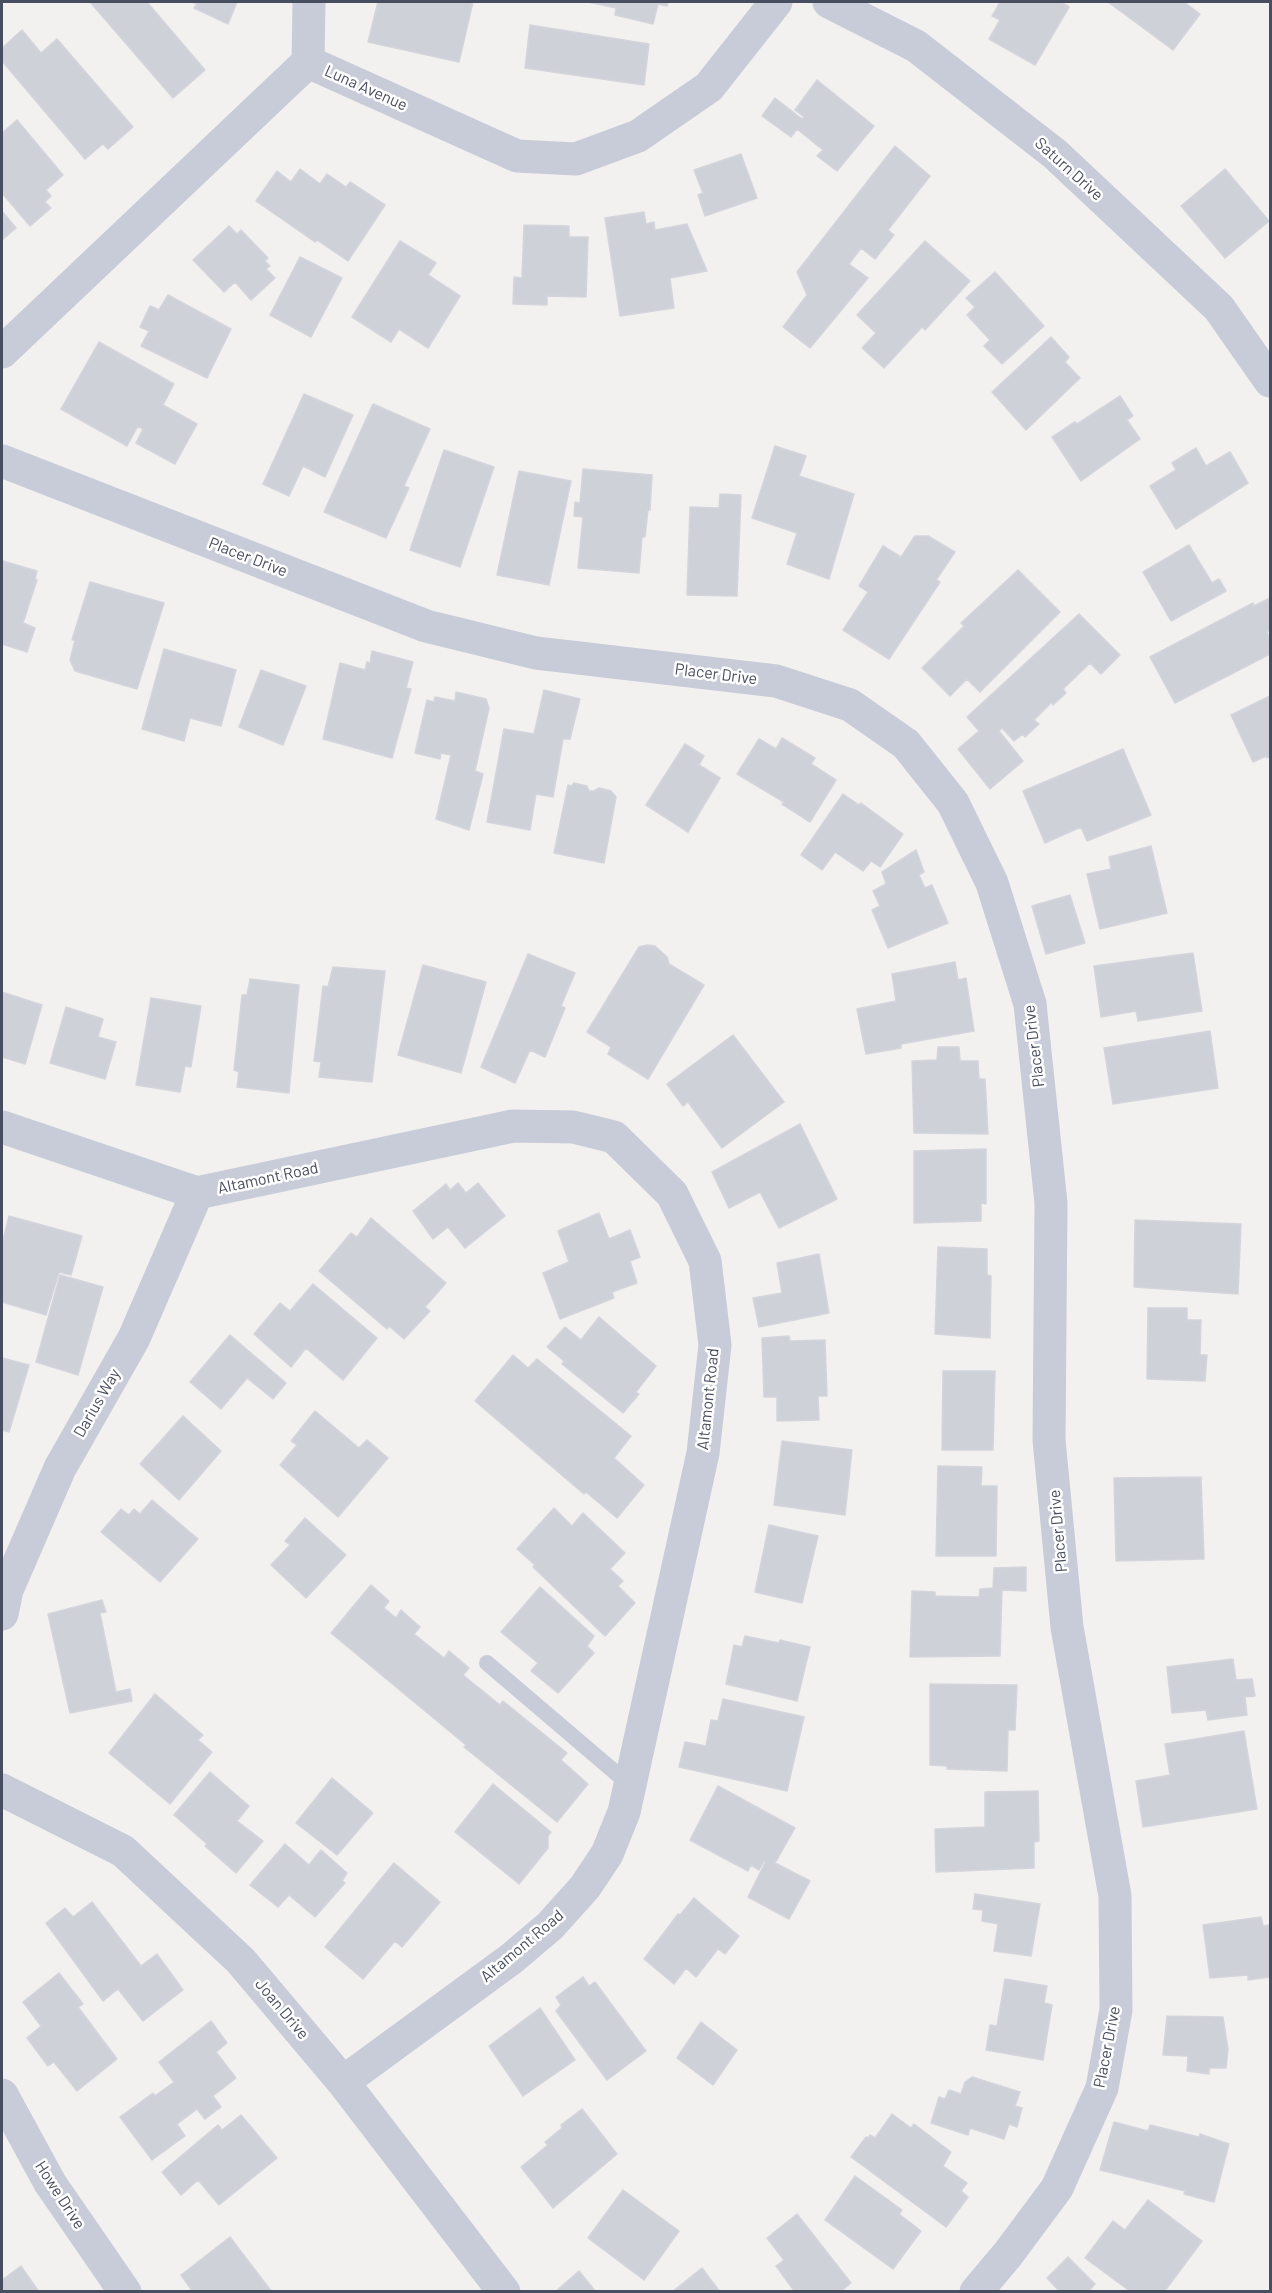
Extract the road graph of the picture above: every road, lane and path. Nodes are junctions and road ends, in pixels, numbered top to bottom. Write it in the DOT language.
graph roads {
  1 [pos="309,2"];
  2 [pos="776,2"];
  3 [pos="829,2"];
  4 [pos="308,62"];
  5 [pos="2,352"];
  6 [pos="1270,381"];
  7 [pos="2,461"];
  8 [pos="2,1127"];
  9 [pos="197,1193"];
  10 [pos="2,1614"];
  11 [pos="487,1663"];
  12 [pos="630,1785"];
  13 [pos="2,1790"];
  14 [pos="343,2082"];
  15 [pos="2,2095"];
  16 [pos="124,2292"];
  17 [pos="504,2292"];
  18 [pos="976,2292"];
  1 -- 4 [label="street"];
  2 -- 4 [label="street, Luna Avenue"];
  3 -- 6 [label="street, Saturn Drive"];
  4 -- 5 [label="street, Luna Avenue"];
  7 -- 18 [label="street, Placer Drive"];
  8 -- 9 [label="street, Altamont Road"];
  9 -- 10 [label="street, Darius Way"];
  9 -- 12 [label="street, Altamont Road"];
  11 -- 12 [label="lane"];
  12 -- 14 [label="street, Altamont Road"];
  13 -- 14 [label="street, Joan Drive"];
  14 -- 17 [label="street, Joan Drive"];
  15 -- 16 [label="street, Howe Drive"];
}
